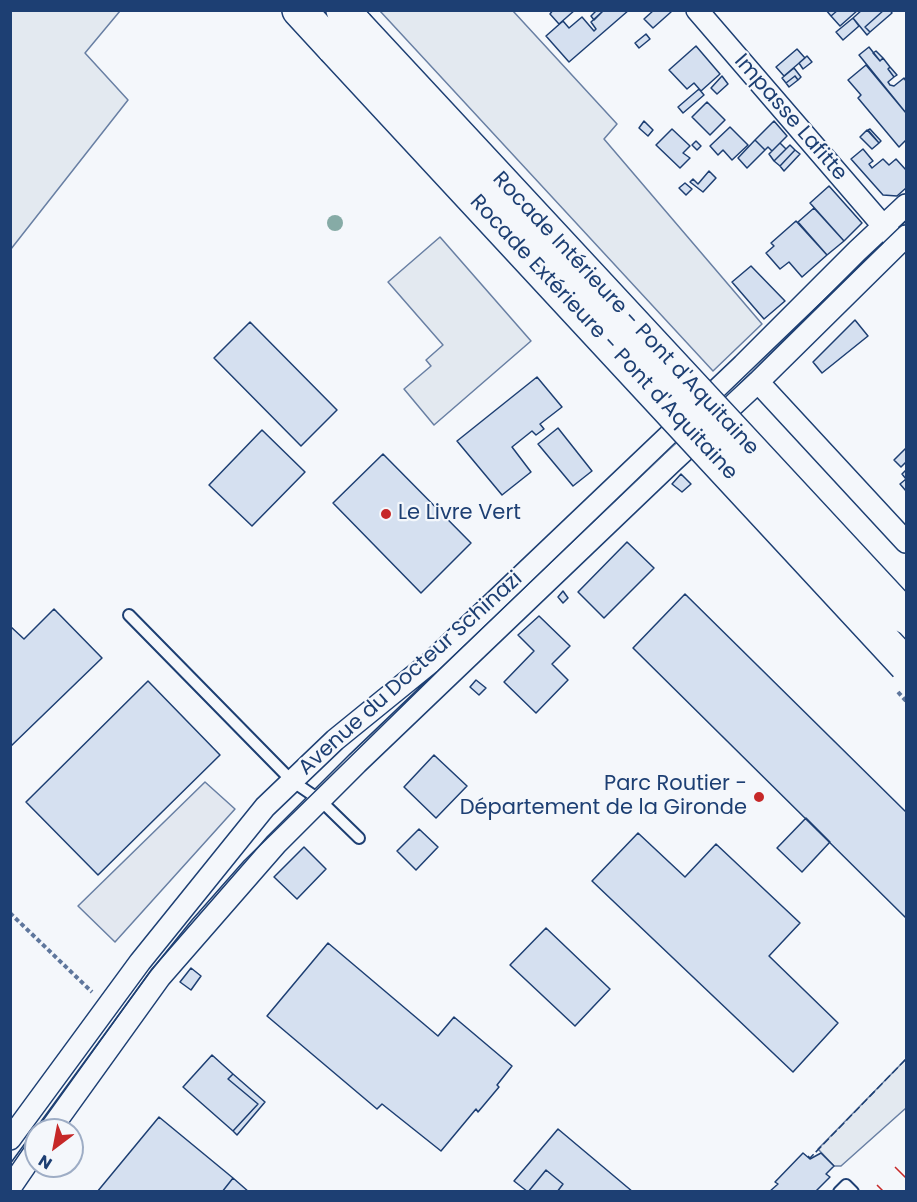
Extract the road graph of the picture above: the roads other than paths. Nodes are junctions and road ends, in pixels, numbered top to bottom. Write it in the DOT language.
graph roads {
  1 [pos="299,10"];
  2 [pos="343,10"];
  3 [pos="697,10"];
  4 [pos="906,205"];
  5 [pos="884,225"];
  6 [pos="904,242"];
  7 [pos="758,382"];
  8 [pos="906,542"];
  9 [pos="129,615"];
  10 [pos="906,617"];
  11 [pos="906,664"];
  12 [pos="292,781"];
  13 [pos="320,800"];
  14 [pos="359,838"];
  15 [pos="59,1118"];
  16 [pos="10,1139"];
  17 [pos="24,1168"];
  18 [pos="10,1188"];
  19 [pos="839,1191"];
  20 [pos="853,1191"];
  1 -- 11 [label="highway, Rocade Extérieure - Pont d'Aquitaine, bridge"];
  2 -- 10 [label="highway, Rocade Intérieure - Pont d'Aquitaine, bridge"];
  3 -- 5 [label="street, Impasse Lafitte"];
  4 -- 5 [label="street, Avenue du Docteur Schinazi"];
  5 -- 6 [label="street, Impasse Lafitte"];
  5 -- 12 [label="street, Avenue du Docteur Schinazi"];
  6 -- 7 [label="street, Avenue du Docteur Schinazi"];
  7 -- 8 [label="street"];
  7 -- 13 [label="street, Avenue du Docteur Schinazi"];
  9 -- 12 [label="lane"];
  12 -- 13 [label="lane"];
  12 -- 16 [label="street, Avenue du Docteur Schinazi"];
  13 -- 14 [label="lane"];
  13 -- 15 [label="street, Avenue du Docteur Schinazi"];
  17 -- 18 [label="street"];
  19 -- 20 [label="lane"];
}
